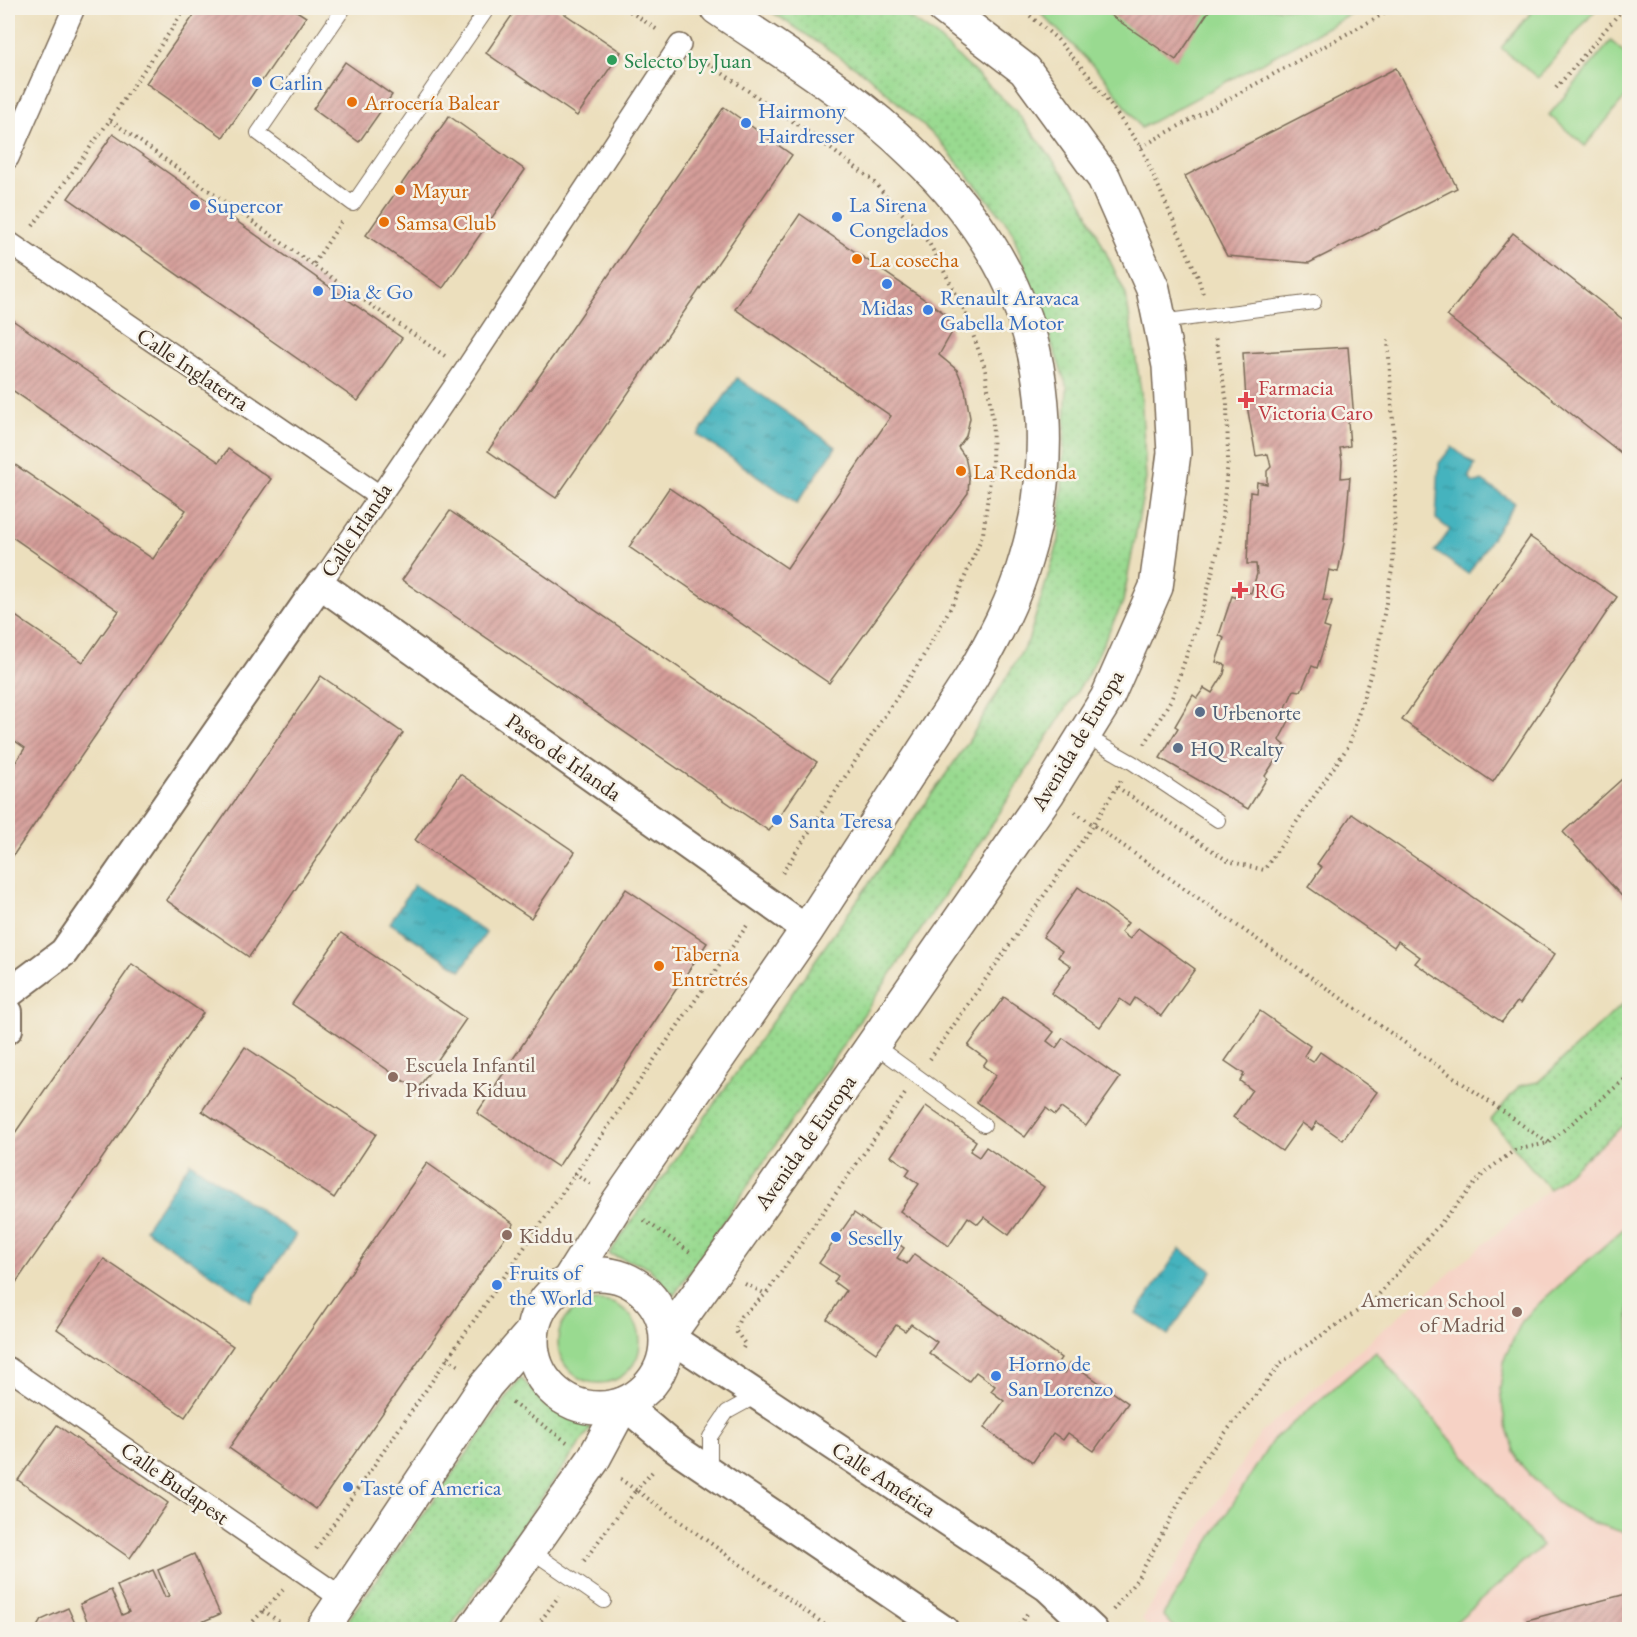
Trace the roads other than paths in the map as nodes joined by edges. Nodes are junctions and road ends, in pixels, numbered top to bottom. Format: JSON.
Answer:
{"nodes":[{"id":1,"x":74,"y":8,"type":"edge"},
{"id":2,"x":344,"y":8,"type":"edge"},
{"id":3,"x":488,"y":8,"type":"edge"},
{"id":4,"x":717,"y":8,"type":"edge"},
{"id":5,"x":944,"y":8,"type":"edge"},
{"id":6,"x":680,"y":45,"type":"road end"},
{"id":7,"x":8,"y":158,"type":"edge"},
{"id":8,"x":12,"y":245,"type":"edge"},
{"id":9,"x":1314,"y":302,"type":"dead end"},
{"id":10,"x":1160,"y":322,"type":"junction"},
{"id":11,"x":379,"y":495,"type":"junction"},
{"id":12,"x":320,"y":584,"type":"junction"},
{"id":13,"x":1084,"y":735,"type":"junction"},
{"id":14,"x":1218,"y":820,"type":"dead end"},
{"id":15,"x":807,"y":930,"type":"junction"},
{"id":16,"x":8,"y":994,"type":"edge"},
{"id":17,"x":8,"y":1012,"type":"edge"},
{"id":18,"x":8,"y":1029,"type":"edge"},
{"id":19,"x":873,"y":1044,"type":"junction"},
{"id":20,"x":984,"y":1125,"type":"dead end"},
{"id":21,"x":569,"y":1280,"type":"junction"},
{"id":22,"x":531,"y":1333,"type":"junction"},
{"id":23,"x":668,"y":1336,"type":"junction"},
{"id":24,"x":8,"y":1368,"type":"edge"},
{"id":25,"x":758,"y":1395,"type":"junction"},
{"id":26,"x":623,"y":1404,"type":"junction"},
{"id":27,"x":710,"y":1471,"type":"junction"},
{"id":28,"x":530,"y":1550,"type":"junction"},
{"id":29,"x":343,"y":1599,"type":"junction"},
{"id":30,"x":604,"y":1601,"type":"dead end"},
{"id":31,"x":1102,"y":1621,"type":"edge"},
{"id":32,"x":322,"y":1629,"type":"edge"},
{"id":33,"x":473,"y":1629,"type":"edge"},
{"id":34,"x":944,"y":1629,"type":"edge"}],
"edges":[{"from":1,"to":7,"type":"street"},
{"from":2,"to":3,"type":"lane"},
{"from":4,"to":15,"type":"street"},
{"from":5,"to":10,"type":"street","name":"Avenida de Europa"},
{"from":6,"to":11,"type":"street","name":"Calle Irlanda"},
{"from":8,"to":11,"type":"street","name":"Calle Inglaterra"},
{"from":9,"to":10,"type":"lane"},
{"from":10,"to":13,"type":"street","name":"Avenida de Europa"},
{"from":11,"to":12,"type":"street","name":"Calle Irlanda"},
{"from":12,"to":15,"type":"street","name":"Paseo de Irlanda"},
{"from":12,"to":16,"type":"street","name":"Calle Irlanda"},
{"from":13,"to":14,"type":"lane"},
{"from":13,"to":19,"type":"street","name":"Avenida de Europa"},
{"from":15,"to":21,"type":"street"},
{"from":17,"to":18,"type":"street"},
{"from":19,"to":20,"type":"lane"},
{"from":19,"to":23,"type":"street","name":"Avenida de Europa"},
{"from":21,"to":22,"type":"street"},
{"from":21,"to":23,"type":"street"},
{"from":22,"to":26,"type":"street"},
{"from":22,"to":29,"type":"street"},
{"from":23,"to":25,"type":"street","name":"Calle América"},
{"from":23,"to":26,"type":"street"},
{"from":24,"to":29,"type":"street","name":"Calle Budapest"},
{"from":25,"to":27,"type":"lane"},
{"from":25,"to":31,"type":"street","name":"Calle América"},
{"from":26,"to":27,"type":"street"},
{"from":26,"to":28,"type":"street"},
{"from":27,"to":34,"type":"street"},
{"from":28,"to":30,"type":"lane"},
{"from":28,"to":33,"type":"street"},
{"from":29,"to":32,"type":"street"}]}
